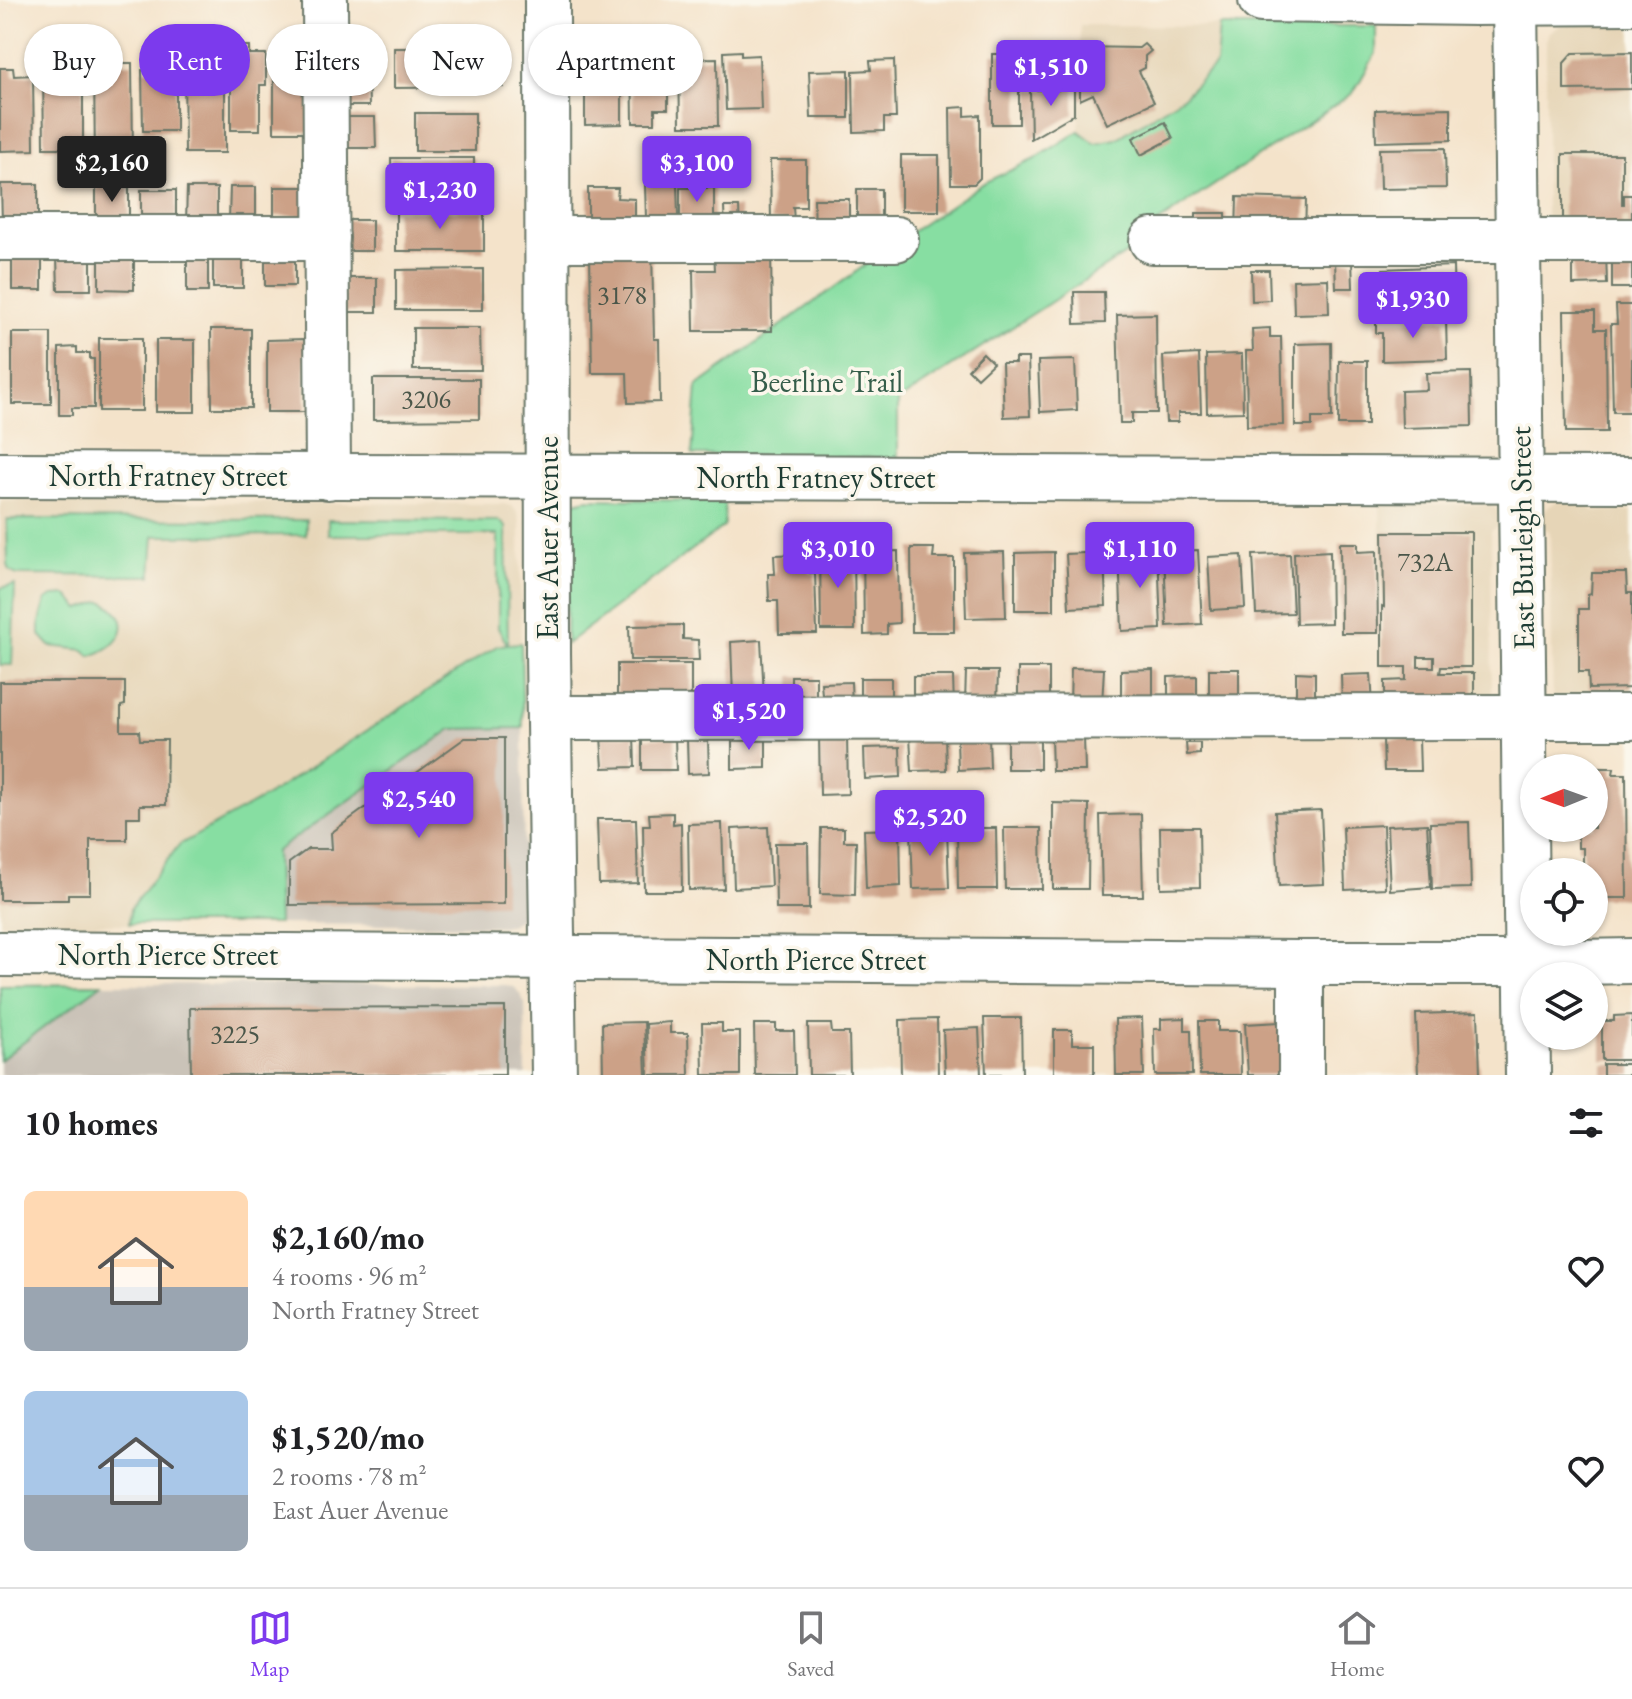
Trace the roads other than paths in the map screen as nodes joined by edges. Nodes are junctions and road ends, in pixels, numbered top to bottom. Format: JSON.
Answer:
{"nodes":[{"id":1,"x":325,"y":0,"type":"edge"},
{"id":2,"x":547,"y":0,"type":"edge"},
{"id":3,"x":1261,"y":0,"type":"edge"},
{"id":4,"x":1515,"y":2,"type":"edge"},
{"id":5,"x":1632,"y":2,"type":"edge"},
{"id":6,"x":0,"y":238,"type":"edge"},
{"id":7,"x":327,"y":238,"type":"junction"},
{"id":8,"x":548,"y":239,"type":"junction"},
{"id":9,"x":896,"y":239,"type":"dead end"},
{"id":10,"x":1152,"y":241,"type":"dead end"},
{"id":11,"x":1518,"y":241,"type":"junction"},
{"id":12,"x":1632,"y":241,"type":"edge"},
{"id":13,"x":0,"y":475,"type":"edge"},
{"id":14,"x":328,"y":477,"type":"junction"},
{"id":15,"x":547,"y":477,"type":"junction"},
{"id":16,"x":1521,"y":480,"type":"junction"},
{"id":17,"x":1632,"y":480,"type":"edge"},
{"id":18,"x":1524,"y":717,"type":"junction"},
{"id":19,"x":1632,"y":717,"type":"edge"},
{"id":20,"x":549,"y":718,"type":"junction"},
{"id":21,"x":0,"y":954,"type":"edge"},
{"id":22,"x":553,"y":959,"type":"junction"},
{"id":23,"x":1632,"y":961,"type":"edge"},
{"id":24,"x":1527,"y":962,"type":"edge"},
{"id":25,"x":1580,"y":962,"type":"edge"},
{"id":26,"x":1301,"y":963,"type":"junction"},
{"id":27,"x":1520,"y":963,"type":"edge"},
{"id":28,"x":1528,"y":1050,"type":"edge"},
{"id":29,"x":554,"y":1075,"type":"edge"},
{"id":30,"x":1301,"y":1075,"type":"edge"},
{"id":31,"x":1528,"y":1075,"type":"edge"}],
"edges":[{"from":1,"to":7,"type":"street"},
{"from":2,"to":8,"type":"street","name":"East Auer Avenue"},
{"from":3,"to":4,"type":"street"},
{"from":4,"to":5,"type":"street"},
{"from":4,"to":11,"type":"street","name":"East Burleigh Street"},
{"from":6,"to":7,"type":"street"},
{"from":7,"to":14,"type":"street"},
{"from":8,"to":9,"type":"street"},
{"from":8,"to":15,"type":"street","name":"East Auer Avenue"},
{"from":10,"to":11,"type":"street"},
{"from":11,"to":12,"type":"street"},
{"from":11,"to":16,"type":"street","name":"East Burleigh Street"},
{"from":13,"to":14,"type":"street","name":"North Fratney Street"},
{"from":14,"to":15,"type":"street","name":"North Fratney Street"},
{"from":15,"to":16,"type":"street","name":"North Fratney Street"},
{"from":15,"to":20,"type":"street","name":"East Auer Avenue"},
{"from":16,"to":17,"type":"street","name":"North Fratney Street"},
{"from":16,"to":18,"type":"street","name":"East Burleigh Street"},
{"from":18,"to":19,"type":"street"},
{"from":18,"to":20,"type":"street"},
{"from":18,"to":24,"type":"street","name":"East Burleigh Street"},
{"from":20,"to":22,"type":"street","name":"East Auer Avenue"},
{"from":21,"to":22,"type":"street","name":"North Pierce Street"},
{"from":22,"to":26,"type":"street","name":"North Pierce Street"},
{"from":22,"to":29,"type":"street","name":"East Auer Avenue"},
{"from":23,"to":25,"type":"street","name":"North Pierce Street"},
{"from":26,"to":27,"type":"street","name":"North Pierce Street"},
{"from":26,"to":30,"type":"street"},
{"from":28,"to":31,"type":"street","name":"East Burleigh Street"}]}
